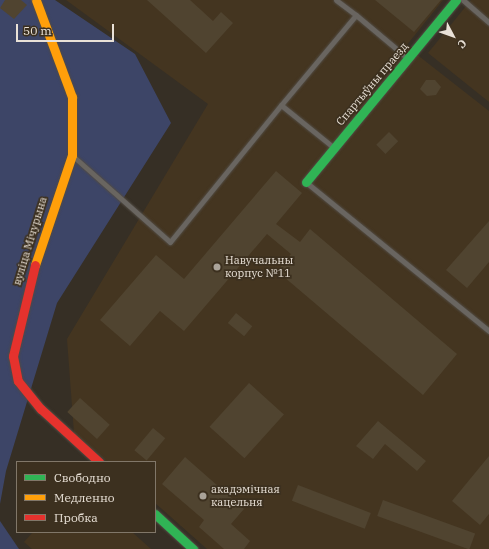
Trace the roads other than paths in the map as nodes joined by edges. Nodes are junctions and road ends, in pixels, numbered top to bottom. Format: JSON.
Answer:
{"nodes":[{"id":1,"x":36,"y":0,"type":"edge"},
{"id":2,"x":336,"y":0,"type":"edge"},
{"id":3,"x":456,"y":0,"type":"edge"},
{"id":4,"x":463,"y":0,"type":"edge"},
{"id":5,"x":356,"y":15,"type":"junction"},
{"id":6,"x":488,"y":20,"type":"edge"},
{"id":7,"x":408,"y":59,"type":"junction"},
{"id":8,"x":281,"y":105,"type":"junction"},
{"id":9,"x":334,"y":148,"type":"junction"},
{"id":10,"x":72,"y":155,"type":"junction"},
{"id":11,"x":306,"y":182,"type":"joint"},
{"id":12,"x":489,"y":331,"type":"edge"},
{"id":13,"x":98,"y":461,"type":"edge"},
{"id":14,"x":156,"y":515,"type":"edge"},
{"id":15,"x":193,"y":549,"type":"edge"}],
"edges":[{"from":1,"to":10,"type":"street","name":"вуліца Мічурына"},
{"from":2,"to":5,"type":"lane"},
{"from":3,"to":7,"type":"street","name":"Спартыўны праезд"},
{"from":4,"to":6,"type":"lane"},
{"from":5,"to":7,"type":"lane"},
{"from":5,"to":8,"type":"lane"},
{"from":7,"to":9,"type":"street","name":"Спартыўны праезд"},
{"from":8,"to":9,"type":"lane"},
{"from":8,"to":10,"type":"lane"},
{"from":9,"to":11,"type":"street","name":"Спартыўны праезд"},
{"from":10,"to":13,"type":"street","name":"вуліца Мічурына"},
{"from":11,"to":12,"type":"lane"},
{"from":14,"to":15,"type":"street"}]}
